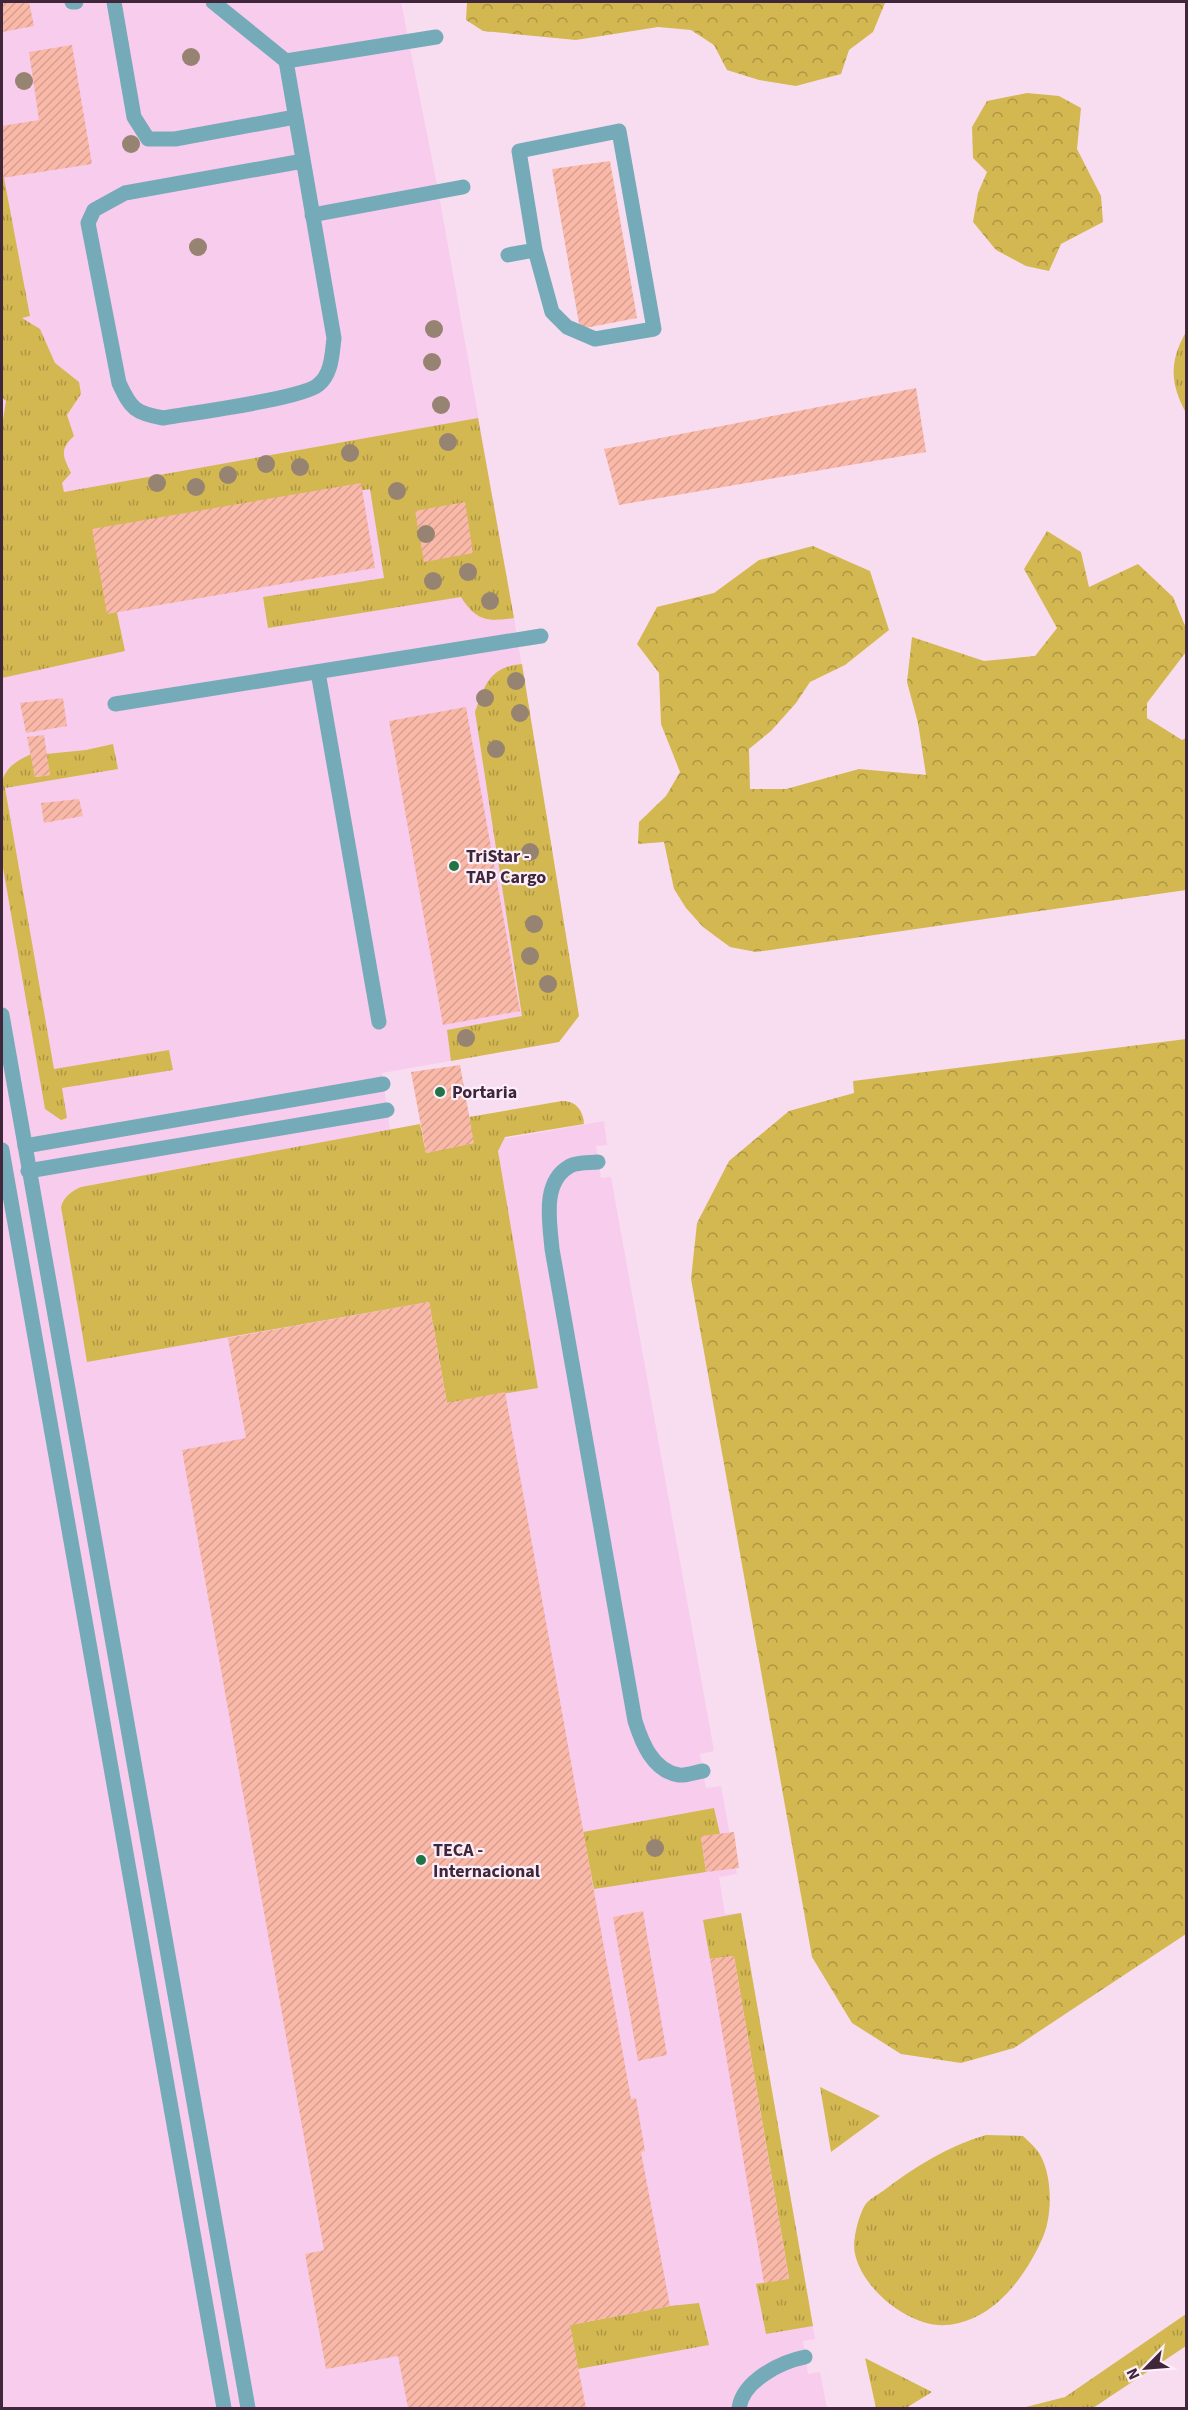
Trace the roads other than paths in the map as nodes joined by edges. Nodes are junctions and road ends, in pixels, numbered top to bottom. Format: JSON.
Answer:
{"nodes":[{"id":1,"x":114,"y":2,"type":"edge"},
{"id":2,"x":213,"y":2,"type":"edge"},
{"id":3,"x":436,"y":37,"type":"dead end"},
{"id":4,"x":286,"y":62,"type":"junction"},
{"id":5,"x":295,"y":117,"type":"junction"},
{"id":6,"x":303,"y":161,"type":"junction"},
{"id":7,"x":463,"y":187,"type":"dead end"},
{"id":8,"x":312,"y":215,"type":"junction"},
{"id":9,"x":535,"y":250,"type":"junction"},
{"id":10,"x":508,"y":255,"type":"dead end"},
{"id":11,"x":541,"y":636,"type":"dead end"},
{"id":12,"x":318,"y":672,"type":"junction"},
{"id":13,"x":115,"y":704,"type":"dead end"},
{"id":14,"x":2,"y":1016,"type":"edge"},
{"id":15,"x":379,"y":1022,"type":"dead end"},
{"id":16,"x":383,"y":1084,"type":"dead end"},
{"id":17,"x":387,"y":1110,"type":"dead end"},
{"id":18,"x":25,"y":1146,"type":"junction"},
{"id":19,"x":2,"y":1150,"type":"edge"},
{"id":20,"x":598,"y":1162,"type":"dead end"},
{"id":21,"x":28,"y":1171,"type":"junction"},
{"id":22,"x":703,"y":1771,"type":"dead end"},
{"id":23,"x":805,"y":2357,"type":"dead end"},
{"id":24,"x":224,"y":2409,"type":"edge"},
{"id":25,"x":248,"y":2409,"type":"edge"},
{"id":26,"x":739,"y":2409,"type":"edge"}],
"edges":[{"from":1,"to":5,"type":"lane"},
{"from":2,"to":4,"type":"lane"},
{"from":3,"to":4,"type":"lane"},
{"from":4,"to":5,"type":"lane"},
{"from":5,"to":6,"type":"lane"},
{"from":6,"to":8,"type":"lane"},
{"from":6,"to":8,"type":"lane"},
{"from":7,"to":8,"type":"lane"},
{"from":9,"to":9,"type":"lane"},
{"from":9,"to":10,"type":"lane"},
{"from":11,"to":12,"type":"lane"},
{"from":12,"to":13,"type":"lane"},
{"from":12,"to":15,"type":"lane"},
{"from":14,"to":18,"type":"lane"},
{"from":16,"to":18,"type":"lane"},
{"from":17,"to":21,"type":"lane"},
{"from":18,"to":21,"type":"lane"},
{"from":19,"to":24,"type":"lane"},
{"from":20,"to":22,"type":"lane"},
{"from":21,"to":25,"type":"lane"},
{"from":23,"to":26,"type":"lane"}]}
